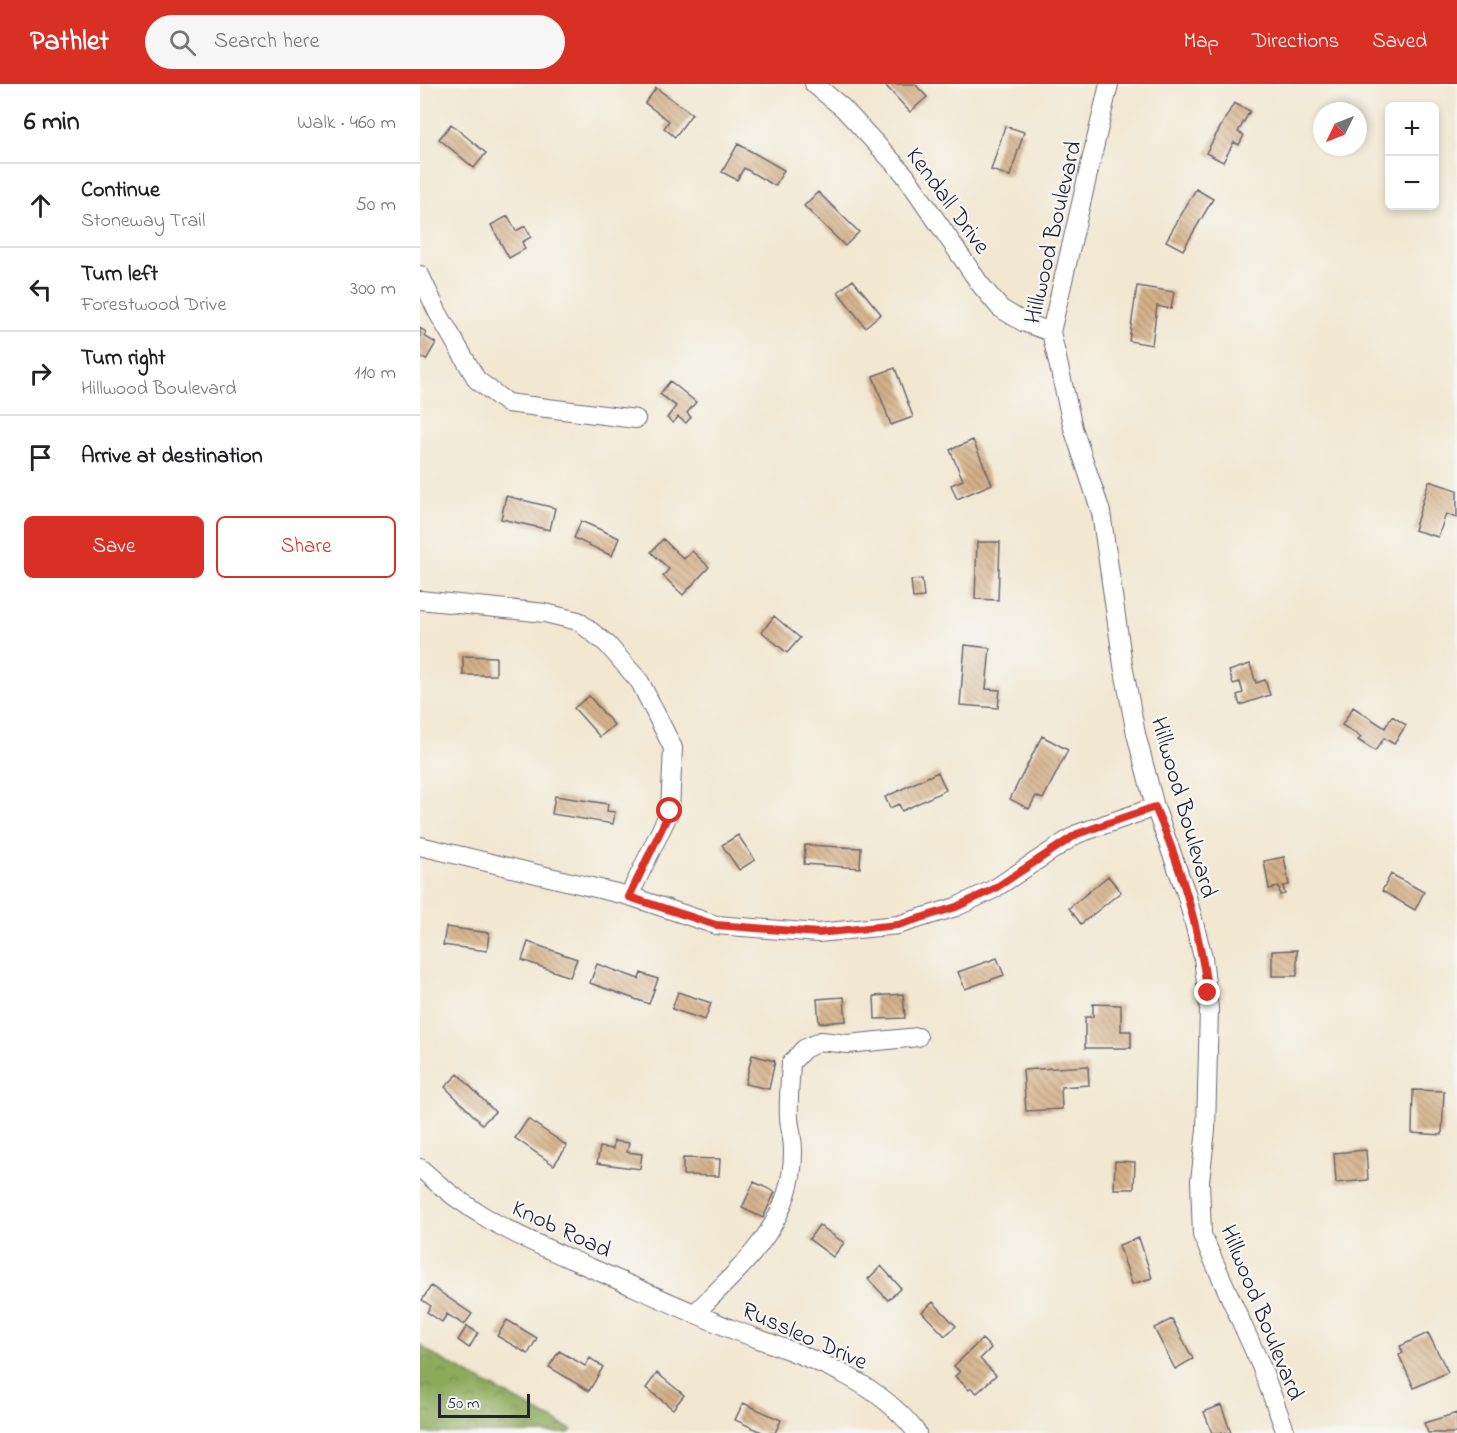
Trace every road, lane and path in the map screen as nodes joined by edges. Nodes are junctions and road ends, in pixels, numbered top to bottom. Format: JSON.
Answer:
{"nodes":[{"id":1,"x":814,"y":84,"type":"edge"},
{"id":2,"x":1109,"y":84,"type":"edge"},
{"id":3,"x":420,"y":275,"type":"edge"},
{"id":4,"x":1051,"y":332,"type":"junction"},
{"id":5,"x":636,"y":419,"type":"dead end"},
{"id":6,"x":420,"y":600,"type":"edge"},
{"id":7,"x":1155,"y":807,"type":"junction"},
{"id":8,"x":420,"y":846,"type":"edge"},
{"id":9,"x":629,"y":897,"type":"junction"},
{"id":10,"x":918,"y":1037,"type":"dead end"},
{"id":11,"x":420,"y":1168,"type":"edge"},
{"id":12,"x":694,"y":1314,"type":"junction"},
{"id":13,"x":917,"y":1433,"type":"edge"},
{"id":14,"x":1286,"y":1433,"type":"edge"}],
"edges":[{"from":1,"to":4,"type":"street","name":"Kendall Drive"},
{"from":2,"to":4,"type":"street","name":"Hillwood Boulevard"},
{"from":3,"to":5,"type":"street"},
{"from":4,"to":7,"type":"street","name":"Hillwood Boulevard"},
{"from":6,"to":9,"type":"street"},
{"from":7,"to":9,"type":"street"},
{"from":7,"to":14,"type":"street","name":"Hillwood Boulevard"},
{"from":8,"to":9,"type":"street"},
{"from":10,"to":12,"type":"street"},
{"from":11,"to":12,"type":"street","name":"Knob Road"},
{"from":12,"to":13,"type":"street","name":"Russleo Drive"}]}
